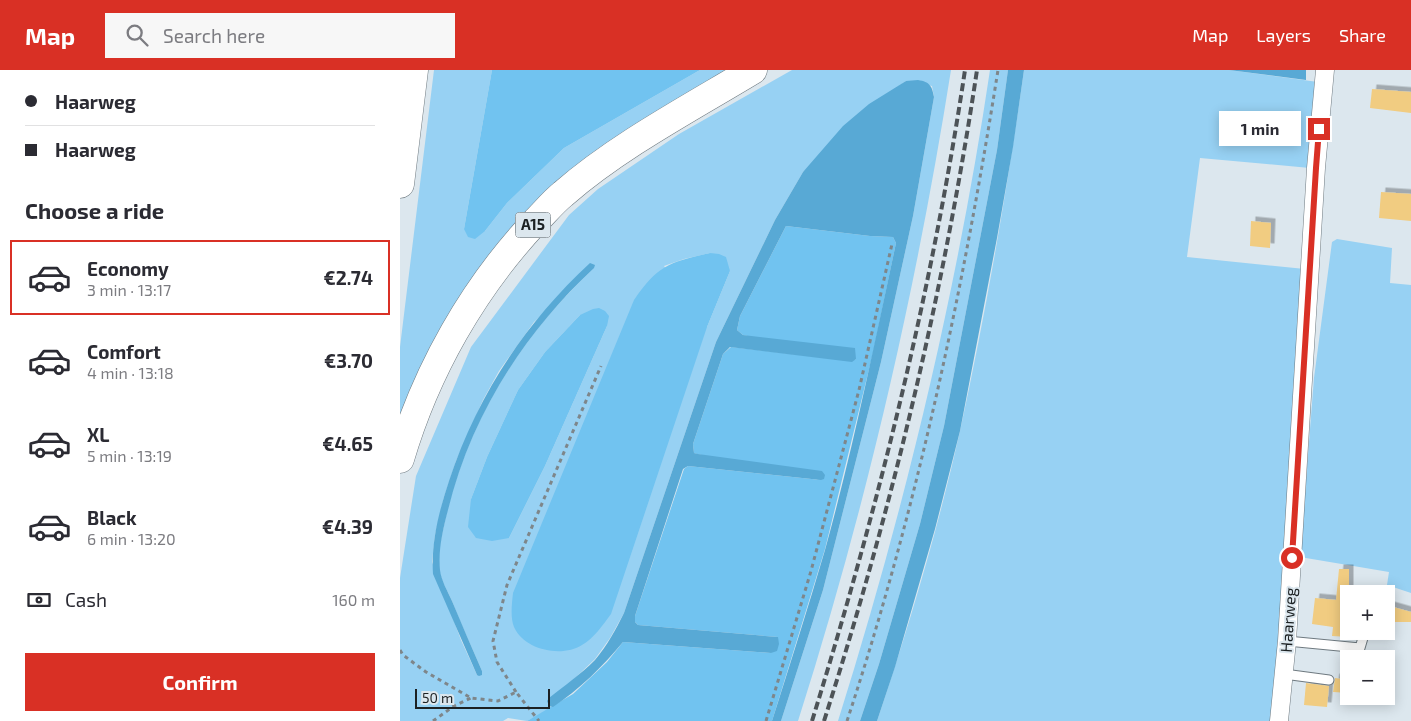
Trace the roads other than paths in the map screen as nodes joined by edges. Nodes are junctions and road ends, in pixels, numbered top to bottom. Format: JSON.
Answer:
{"nodes":[{"id":1,"x":414,"y":70,"type":"edge"},
{"id":2,"x":753,"y":70,"type":"edge"},
{"id":3,"x":1325,"y":70,"type":"edge"},
{"id":4,"x":400,"y":184,"type":"edge"},
{"id":5,"x":400,"y":459,"type":"edge"},
{"id":6,"x":1362,"y":640,"type":"edge"},
{"id":7,"x":1287,"y":641,"type":"junction"},
{"id":8,"x":1284,"y":674,"type":"junction"},
{"id":9,"x":1329,"y":680,"type":"dead end"},
{"id":10,"x":1279,"y":721,"type":"edge"}],
"edges":[{"from":1,"to":4,"type":"highway"},
{"from":2,"to":5,"type":"highway","number":"A15"},
{"from":3,"to":7,"type":"street","name":"Haarweg"},
{"from":6,"to":7,"type":"lane"},
{"from":7,"to":8,"type":"street","name":"Haarweg"},
{"from":8,"to":9,"type":"lane"},
{"from":8,"to":10,"type":"street","name":"Haarweg"}]}
